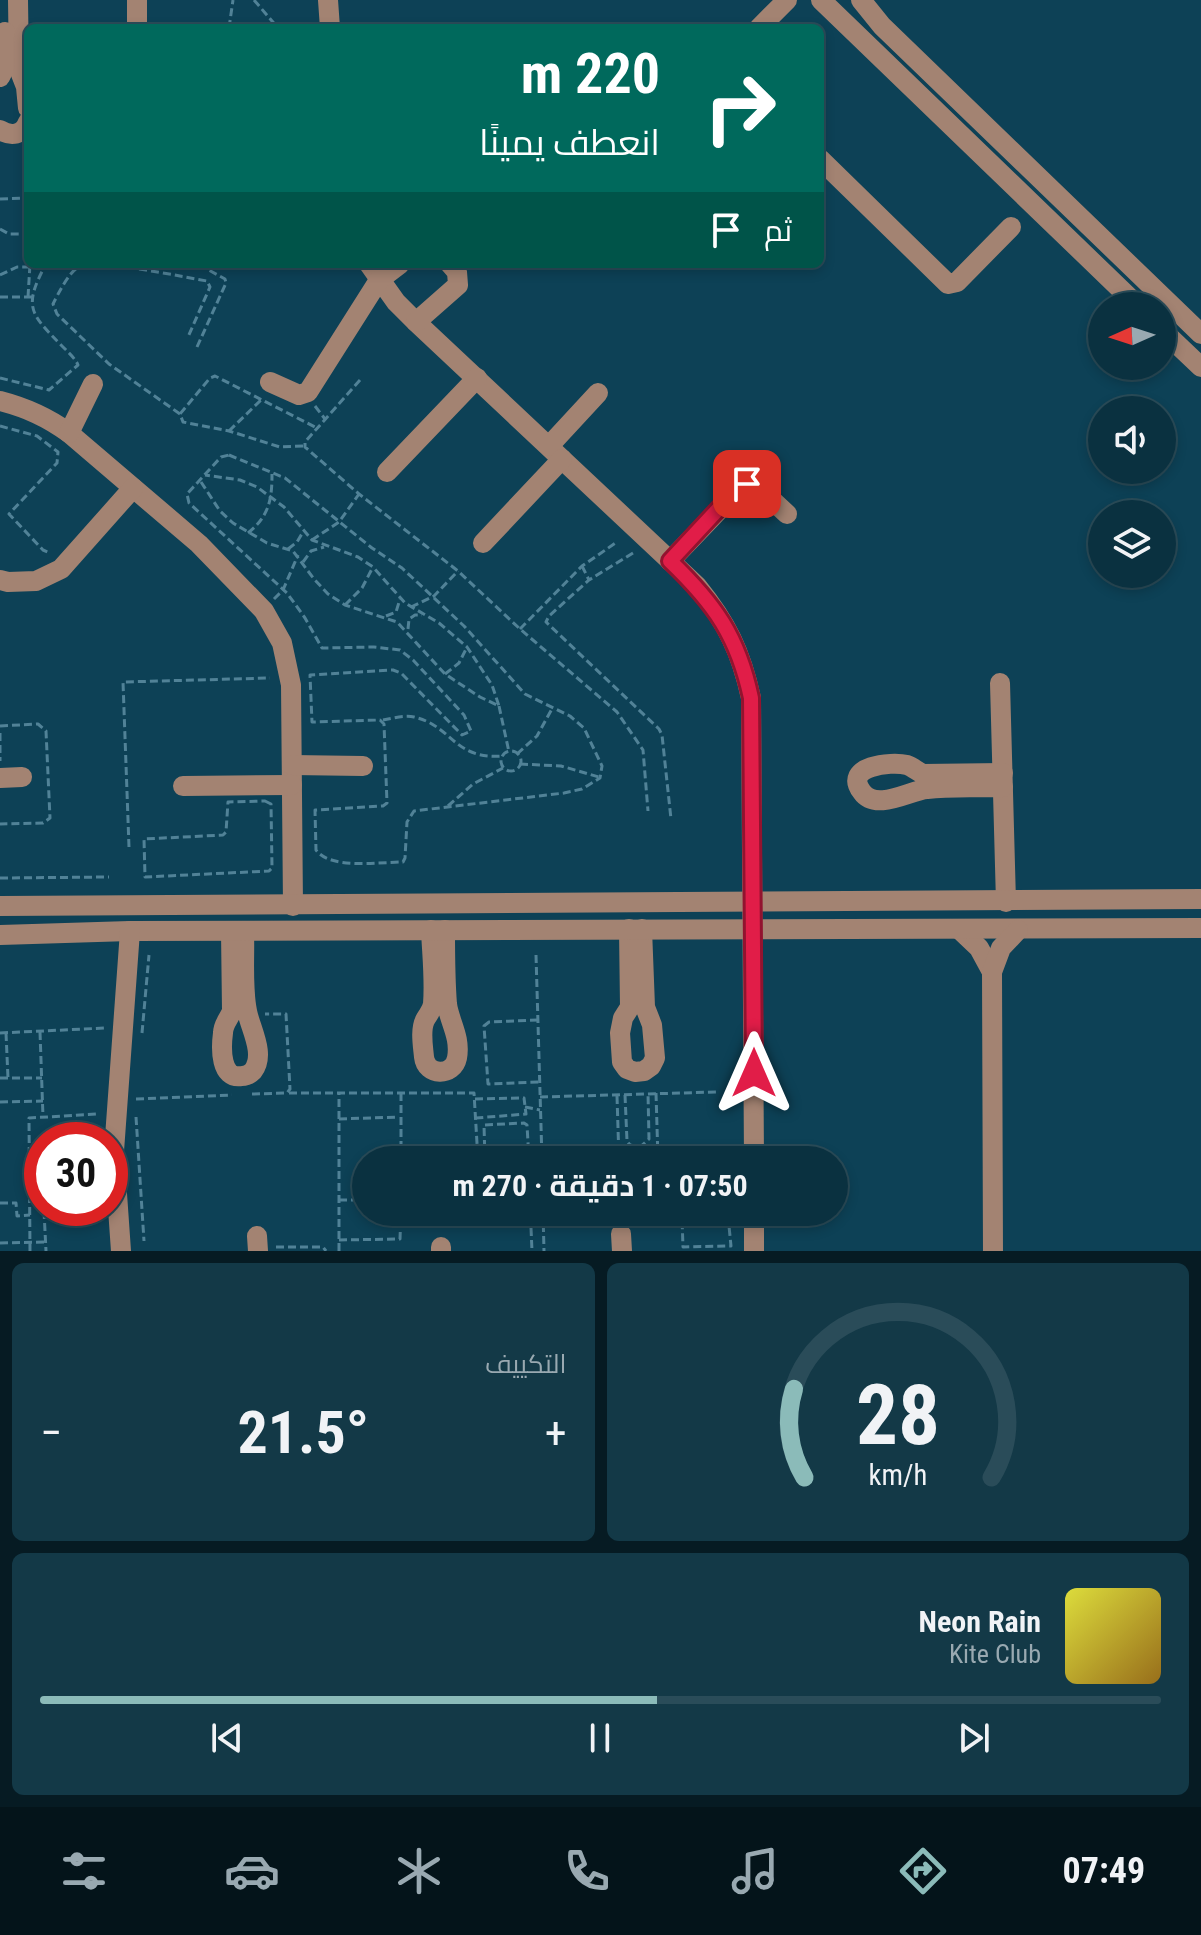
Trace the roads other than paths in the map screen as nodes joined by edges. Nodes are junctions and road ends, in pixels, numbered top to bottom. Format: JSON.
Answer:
{"nodes":[{"id":1,"x":5,"y":0,"type":"edge"},
{"id":2,"x":18,"y":0,"type":"edge"},
{"id":3,"x":137,"y":0,"type":"edge"},
{"id":4,"x":328,"y":0,"type":"edge"},
{"id":5,"x":787,"y":0,"type":"edge"},
{"id":6,"x":821,"y":0,"type":"edge"},
{"id":7,"x":861,"y":0,"type":"edge"},
{"id":8,"x":137,"y":24,"type":"edge"},
{"id":9,"x":330,"y":24,"type":"edge"},
{"id":10,"x":763,"y":24,"type":"edge"},
{"id":11,"x":0,"y":77,"type":"edge"},
{"id":12,"x":24,"y":82,"type":"edge"},
{"id":13,"x":24,"y":129,"type":"edge"},
{"id":14,"x":0,"y":130,"type":"edge"},
{"id":15,"x":824,"y":163,"type":"edge"},
{"id":16,"x":1011,"y":227,"type":"dead end"},
{"id":17,"x":454,"y":268,"type":"edge"},
{"id":18,"x":374,"y":272,"type":"edge"},
{"id":19,"x":1123,"y":292,"type":"edge"},
{"id":20,"x":416,"y":322,"type":"junction"},
{"id":21,"x":1201,"y":334,"type":"edge"},
{"id":22,"x":1176,"y":343,"type":"edge"},
{"id":23,"x":1201,"y":367,"type":"edge"},
{"id":24,"x":477,"y":378,"type":"junction"},
{"id":25,"x":93,"y":384,"type":"dead end"},
{"id":26,"x":265,"y":391,"type":"road end"},
{"id":27,"x":598,"y":393,"type":"dead end"},
{"id":28,"x":0,"y":401,"type":"edge"},
{"id":29,"x":69,"y":433,"type":"junction"},
{"id":30,"x":556,"y":453,"type":"junction"},
{"id":31,"x":387,"y":472,"type":"dead end"},
{"id":32,"x":133,"y":488,"type":"junction"},
{"id":33,"x":787,"y":514,"type":"dead end"},
{"id":34,"x":483,"y":543,"type":"dead end"},
{"id":35,"x":670,"y":561,"type":"junction"},
{"id":36,"x":0,"y":580,"type":"edge"},
{"id":37,"x":1000,"y":683,"type":"dead end"},
{"id":38,"x":363,"y":766,"type":"dead end"},
{"id":39,"x":292,"y":775,"type":"junction"},
{"id":40,"x":22,"y":777,"type":"dead end"},
{"id":41,"x":0,"y":778,"type":"edge"},
{"id":42,"x":1003,"y":780,"type":"junction"},
{"id":43,"x":183,"y":786,"type":"dead end"},
{"id":44,"x":1201,"y":899,"type":"edge"},
{"id":45,"x":753,"y":902,"type":"junction"},
{"id":46,"x":1006,"y":902,"type":"junction"},
{"id":47,"x":0,"y":906,"type":"edge"},
{"id":48,"x":293,"y":906,"type":"junction"},
{"id":49,"x":1201,"y":928,"type":"edge"},
{"id":50,"x":636,"y":929,"type":"junction"},
{"id":51,"x":753,"y":929,"type":"junction"},
{"id":52,"x":959,"y":929,"type":"junction"},
{"id":53,"x":438,"y":930,"type":"junction"},
{"id":54,"x":1018,"y":930,"type":"junction"},
{"id":55,"x":130,"y":931,"type":"junction"},
{"id":56,"x":238,"y":931,"type":"junction"},
{"id":57,"x":0,"y":935,"type":"edge"},
{"id":58,"x":992,"y":972,"type":"junction"},
{"id":59,"x":114,"y":1122,"type":"edge"},
{"id":60,"x":754,"y":1146,"type":"edge"},
{"id":61,"x":118,"y":1226,"type":"edge"},
{"id":62,"x":754,"y":1226,"type":"edge"},
{"id":63,"x":121,"y":1251,"type":"edge"},
{"id":64,"x":754,"y":1251,"type":"edge"},
{"id":65,"x":993,"y":1251,"type":"edge"}],
"edges":[{"from":1,"to":11,"type":"street"},
{"from":2,"to":12,"type":"street"},
{"from":3,"to":8,"type":"street"},
{"from":4,"to":9,"type":"street"},
{"from":5,"to":10,"type":"street"},
{"from":6,"to":19,"type":"street"},
{"from":7,"to":21,"type":"street"},
{"from":13,"to":14,"type":"street"},
{"from":15,"to":16,"type":"street"},
{"from":17,"to":20,"type":"street"},
{"from":18,"to":20,"type":"street"},
{"from":18,"to":26,"type":"street"},
{"from":20,"to":24,"type":"street"},
{"from":22,"to":23,"type":"street"},
{"from":24,"to":30,"type":"street"},
{"from":24,"to":31,"type":"street"},
{"from":25,"to":29,"type":"street"},
{"from":27,"to":30,"type":"street"},
{"from":28,"to":29,"type":"street"},
{"from":29,"to":32,"type":"street"},
{"from":30,"to":34,"type":"street"},
{"from":30,"to":35,"type":"street"},
{"from":32,"to":36,"type":"street"},
{"from":32,"to":39,"type":"street"},
{"from":33,"to":35,"type":"street"},
{"from":35,"to":45,"type":"street"},
{"from":37,"to":42,"type":"street"},
{"from":38,"to":39,"type":"street"},
{"from":39,"to":43,"type":"street"},
{"from":39,"to":48,"type":"street"},
{"from":40,"to":41,"type":"street"},
{"from":42,"to":42,"type":"street"},
{"from":42,"to":46,"type":"street"},
{"from":44,"to":46,"type":"street"},
{"from":45,"to":46,"type":"street"},
{"from":45,"to":48,"type":"street"},
{"from":45,"to":51,"type":"street"},
{"from":47,"to":48,"type":"street"},
{"from":49,"to":54,"type":"street"},
{"from":50,"to":50,"type":"street"},
{"from":50,"to":51,"type":"street"},
{"from":50,"to":53,"type":"street"},
{"from":51,"to":52,"type":"street"},
{"from":51,"to":60,"type":"street"},
{"from":52,"to":54,"type":"street"},
{"from":52,"to":58,"type":"street"},
{"from":53,"to":53,"type":"street"},
{"from":53,"to":56,"type":"street"},
{"from":54,"to":58,"type":"street"},
{"from":55,"to":56,"type":"street"},
{"from":55,"to":57,"type":"street"},
{"from":55,"to":59,"type":"street"},
{"from":56,"to":56,"type":"street"},
{"from":58,"to":65,"type":"street"},
{"from":61,"to":63,"type":"street"},
{"from":62,"to":64,"type":"street"}]}
